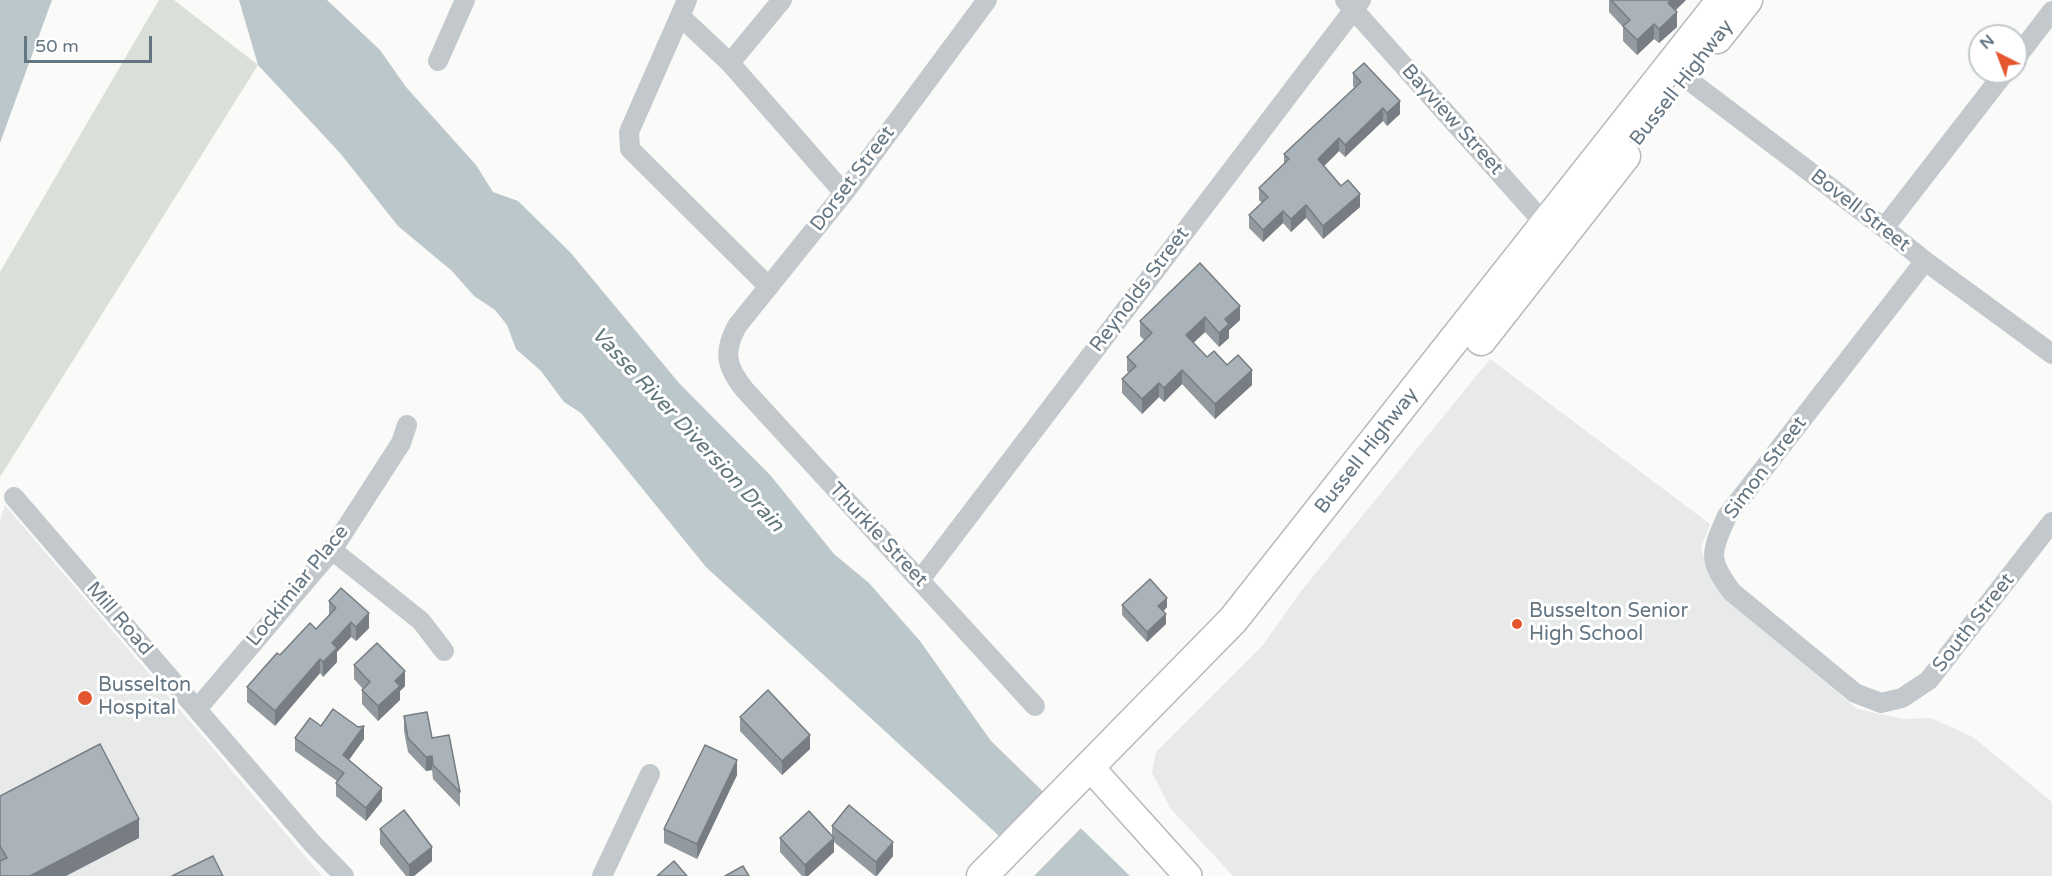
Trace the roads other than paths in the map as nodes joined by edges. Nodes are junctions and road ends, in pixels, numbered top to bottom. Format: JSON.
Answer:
{"nodes":[{"id":1,"x":465,"y":0,"type":"edge"},
{"id":2,"x":782,"y":0,"type":"edge"},
{"id":3,"x":987,"y":0,"type":"edge"},
{"id":4,"x":1722,"y":0,"type":"edge"},
{"id":5,"x":1747,"y":0,"type":"edge"},
{"id":6,"x":1353,"y":3,"type":"edge"},
{"id":7,"x":683,"y":8,"type":"edge"},
{"id":8,"x":2052,"y":11,"type":"edge"},
{"id":9,"x":2028,"y":42,"type":"edge"},
{"id":10,"x":438,"y":61,"type":"dead end"},
{"id":11,"x":730,"y":63,"type":"junction"},
{"id":12,"x":1678,"y":73,"type":"junction"},
{"id":13,"x":1996,"y":84,"type":"edge"},
{"id":14,"x":844,"y":193,"type":"junction"},
{"id":15,"x":1884,"y":228,"type":"junction"},
{"id":16,"x":1552,"y":233,"type":"junction"},
{"id":17,"x":1925,"y":261,"type":"junction"},
{"id":18,"x":769,"y":287,"type":"junction"},
{"id":19,"x":2052,"y":354,"type":"edge"},
{"id":20,"x":727,"y":360,"type":"joint"},
{"id":21,"x":407,"y":425,"type":"dead end"},
{"id":22,"x":14,"y":496,"type":"dead end"},
{"id":23,"x":2052,"y":522,"type":"edge"},
{"id":24,"x":332,"y":550,"type":"junction"},
{"id":25,"x":920,"y":580,"type":"junction"},
{"id":26,"x":444,"y":651,"type":"dead end"},
{"id":27,"x":1881,"y":703,"type":"joint"},
{"id":28,"x":1035,"y":706,"type":"dead end"},
{"id":29,"x":197,"y":709,"type":"junction"},
{"id":30,"x":650,"y":774,"type":"dead end"},
{"id":31,"x":1096,"y":774,"type":"junction"},
{"id":32,"x":996,"y":872,"type":"edge"},
{"id":33,"x":344,"y":876,"type":"edge"},
{"id":34,"x":602,"y":876,"type":"edge"},
{"id":35,"x":1188,"y":876,"type":"edge"}],
"edges":[{"from":1,"to":10,"type":"street"},
{"from":2,"to":11,"type":"street"},
{"from":3,"to":14,"type":"street","name":"Dorset Street"},
{"from":4,"to":12,"type":"main road","name":"Bussell Highway"},
{"from":5,"to":12,"type":"main road","name":"Bussell Highway"},
{"from":6,"to":16,"type":"street","name":"Bayview Street"},
{"from":6,"to":25,"type":"street","name":"Reynolds Street"},
{"from":7,"to":11,"type":"street"},
{"from":7,"to":18,"type":"street"},
{"from":8,"to":9,"type":"street"},
{"from":11,"to":14,"type":"street"},
{"from":12,"to":15,"type":"street","name":"Bovell Street"},
{"from":12,"to":16,"type":"main road","name":"Bussell Highway"},
{"from":13,"to":15,"type":"street"},
{"from":14,"to":18,"type":"street","name":"Dorset Street"},
{"from":15,"to":17,"type":"street","name":"Bovell Street"},
{"from":16,"to":31,"type":"main road","name":"Bussell Highway"},
{"from":17,"to":19,"type":"street","name":"Bovell Street"},
{"from":17,"to":27,"type":"street","name":"Simon Street"},
{"from":18,"to":20,"type":"street","name":"Dorset Street"},
{"from":20,"to":25,"type":"street","name":"Thurkle Street"},
{"from":21,"to":24,"type":"street","name":"Lockimiar Place"},
{"from":22,"to":29,"type":"street","name":"Mill Road"},
{"from":23,"to":27,"type":"street","name":"South Street"},
{"from":24,"to":26,"type":"street"},
{"from":24,"to":29,"type":"street","name":"Lockimiar Place"},
{"from":25,"to":28,"type":"street","name":"Thurkle Street"},
{"from":29,"to":33,"type":"street","name":"Mill Road"},
{"from":30,"to":34,"type":"street"},
{"from":31,"to":32,"type":"main road","name":"Bussell Highway"},
{"from":31,"to":35,"type":"street"}]}
